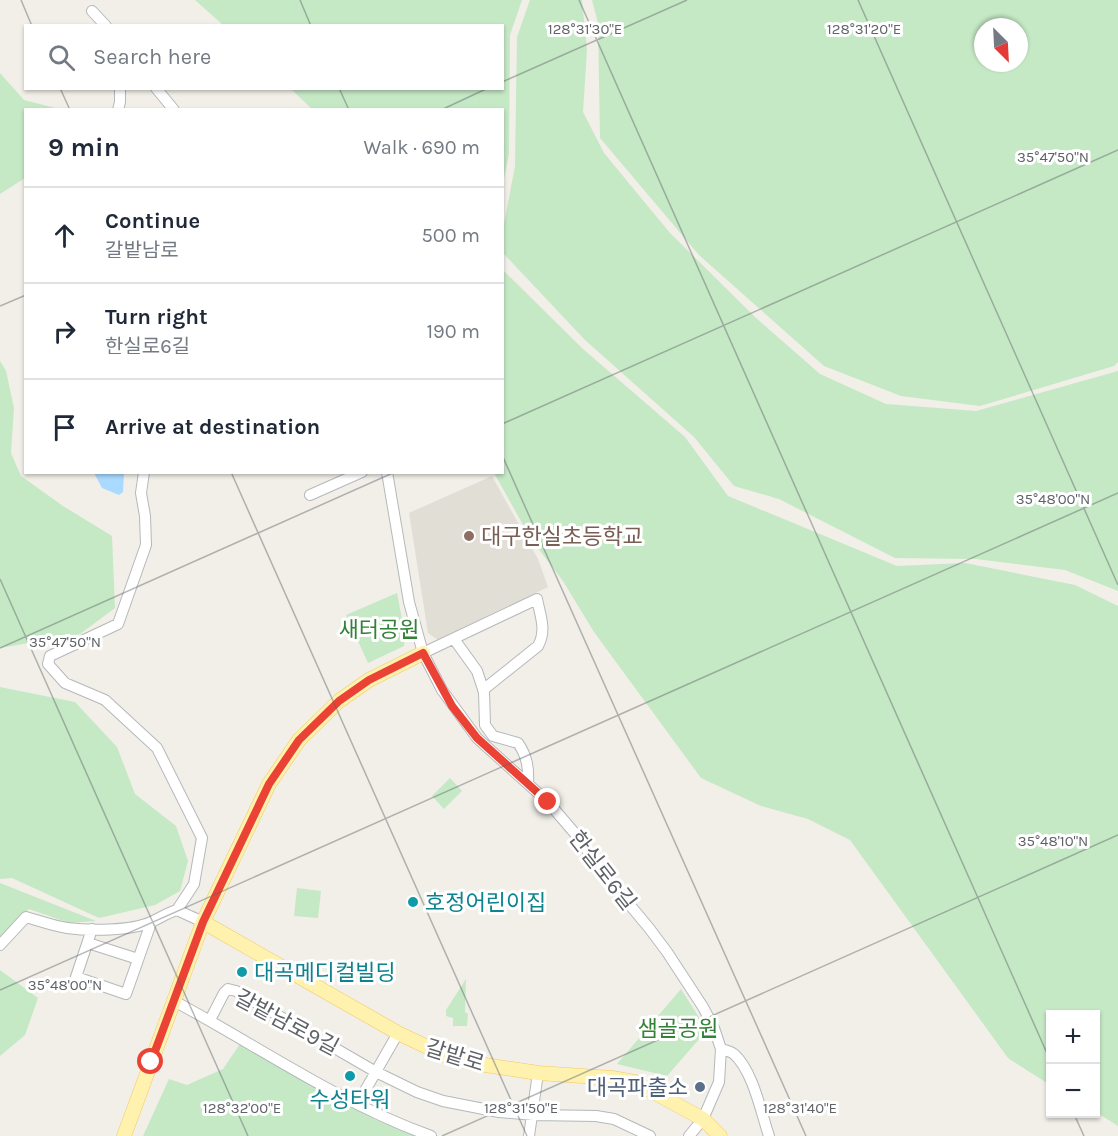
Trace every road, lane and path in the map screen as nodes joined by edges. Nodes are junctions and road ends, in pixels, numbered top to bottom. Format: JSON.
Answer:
{"nodes":[{"id":1,"x":92,"y":11,"type":"dead end"},
{"id":2,"x":104,"y":24,"type":"edge"},
{"id":3,"x":120,"y":90,"type":"edge"},
{"id":4,"x":158,"y":90,"type":"edge"},
{"id":5,"x":118,"y":108,"type":"edge"},
{"id":6,"x":172,"y":108,"type":"edge"},
{"id":7,"x":144,"y":474,"type":"edge"},
{"id":8,"x":357,"y":474,"type":"edge"},
{"id":9,"x":387,"y":474,"type":"edge"},
{"id":10,"x":310,"y":495,"type":"dead end"},
{"id":11,"x":454,"y":639,"type":"junction"},
{"id":12,"x":423,"y":653,"type":"junction"},
{"id":13,"x":483,"y":690,"type":"junction"},
{"id":14,"x":492,"y":734,"type":"junction"},
{"id":15,"x":485,"y":745,"type":"junction"},
{"id":16,"x":528,"y":784,"type":"junction"},
{"id":17,"x":177,"y":910,"type":"junction"},
{"id":18,"x":203,"y":922,"type":"junction"},
{"id":19,"x":151,"y":923,"type":"junction"},
{"id":20,"x":92,"y":929,"type":"junction"},
{"id":21,"x":88,"y":943,"type":"junction"},
{"id":22,"x":0,"y":945,"type":"edge"},
{"id":23,"x":138,"y":959,"type":"junction"},
{"id":24,"x":174,"y":1001,"type":"junction"},
{"id":25,"x":210,"y":1020,"type":"junction"},
{"id":26,"x":398,"y":1034,"type":"junction"},
{"id":27,"x":721,"y":1049,"type":"junction"},
{"id":28,"x":376,"y":1072,"type":"junction"},
{"id":29,"x":538,"y":1073,"type":"junction"},
{"id":30,"x":358,"y":1103,"type":"junction"},
{"id":31,"x":534,"y":1115,"type":"junction"},
{"id":32,"x":703,"y":1119,"type":"junction"},
{"id":33,"x":124,"y":1136,"type":"edge"},
{"id":34,"x":430,"y":1136,"type":"edge"},
{"id":35,"x":529,"y":1136,"type":"edge"},
{"id":36,"x":650,"y":1136,"type":"edge"},
{"id":37,"x":689,"y":1136,"type":"edge"},
{"id":38,"x":720,"y":1136,"type":"edge"},
{"id":39,"x":769,"y":1136,"type":"edge"}],
"edges":[{"from":1,"to":2,"type":"street"},
{"from":3,"to":5,"type":"street"},
{"from":4,"to":6,"type":"street"},
{"from":7,"to":17,"type":"street"},
{"from":8,"to":10,"type":"street"},
{"from":9,"to":12,"type":"street","name":"한실로6길"},
{"from":11,"to":12,"type":"street"},
{"from":11,"to":13,"type":"street"},
{"from":11,"to":13,"type":"street"},
{"from":12,"to":15,"type":"street","name":"한실로6길"},
{"from":12,"to":18,"type":"main road"},
{"from":13,"to":14,"type":"street"},
{"from":14,"to":15,"type":"street"},
{"from":14,"to":16,"type":"street"},
{"from":15,"to":16,"type":"street","name":"한실로6길"},
{"from":16,"to":27,"type":"street","name":"한실로6길"},
{"from":17,"to":18,"type":"street"},
{"from":17,"to":19,"type":"street"},
{"from":18,"to":24,"type":"main road"},
{"from":18,"to":26,"type":"main road","name":"갈밭로"},
{"from":19,"to":20,"type":"street"},
{"from":19,"to":23,"type":"street"},
{"from":20,"to":21,"type":"street"},
{"from":20,"to":22,"type":"street"},
{"from":21,"to":23,"type":"street"},
{"from":21,"to":23,"type":"street"},
{"from":24,"to":25,"type":"street","name":"갈밭남로9길"},
{"from":24,"to":33,"type":"main road"},
{"from":25,"to":28,"type":"street","name":"갈밭남로9길"},
{"from":25,"to":30,"type":"street","name":"갈밭남로9길"},
{"from":26,"to":28,"type":"street"},
{"from":26,"to":29,"type":"main road","name":"갈밭로"},
{"from":27,"to":32,"type":"street","name":"한실로6길"},
{"from":27,"to":39,"type":"street"},
{"from":28,"to":30,"type":"street"},
{"from":28,"to":31,"type":"street"},
{"from":29,"to":31,"type":"street"},
{"from":29,"to":32,"type":"main road","name":"갈밭로"},
{"from":30,"to":34,"type":"street","name":"갈밭남로9길"},
{"from":31,"to":35,"type":"street"},
{"from":31,"to":36,"type":"street"},
{"from":32,"to":37,"type":"street","name":"한실로6길"},
{"from":32,"to":38,"type":"main road","name":"갈밭로"}]}
